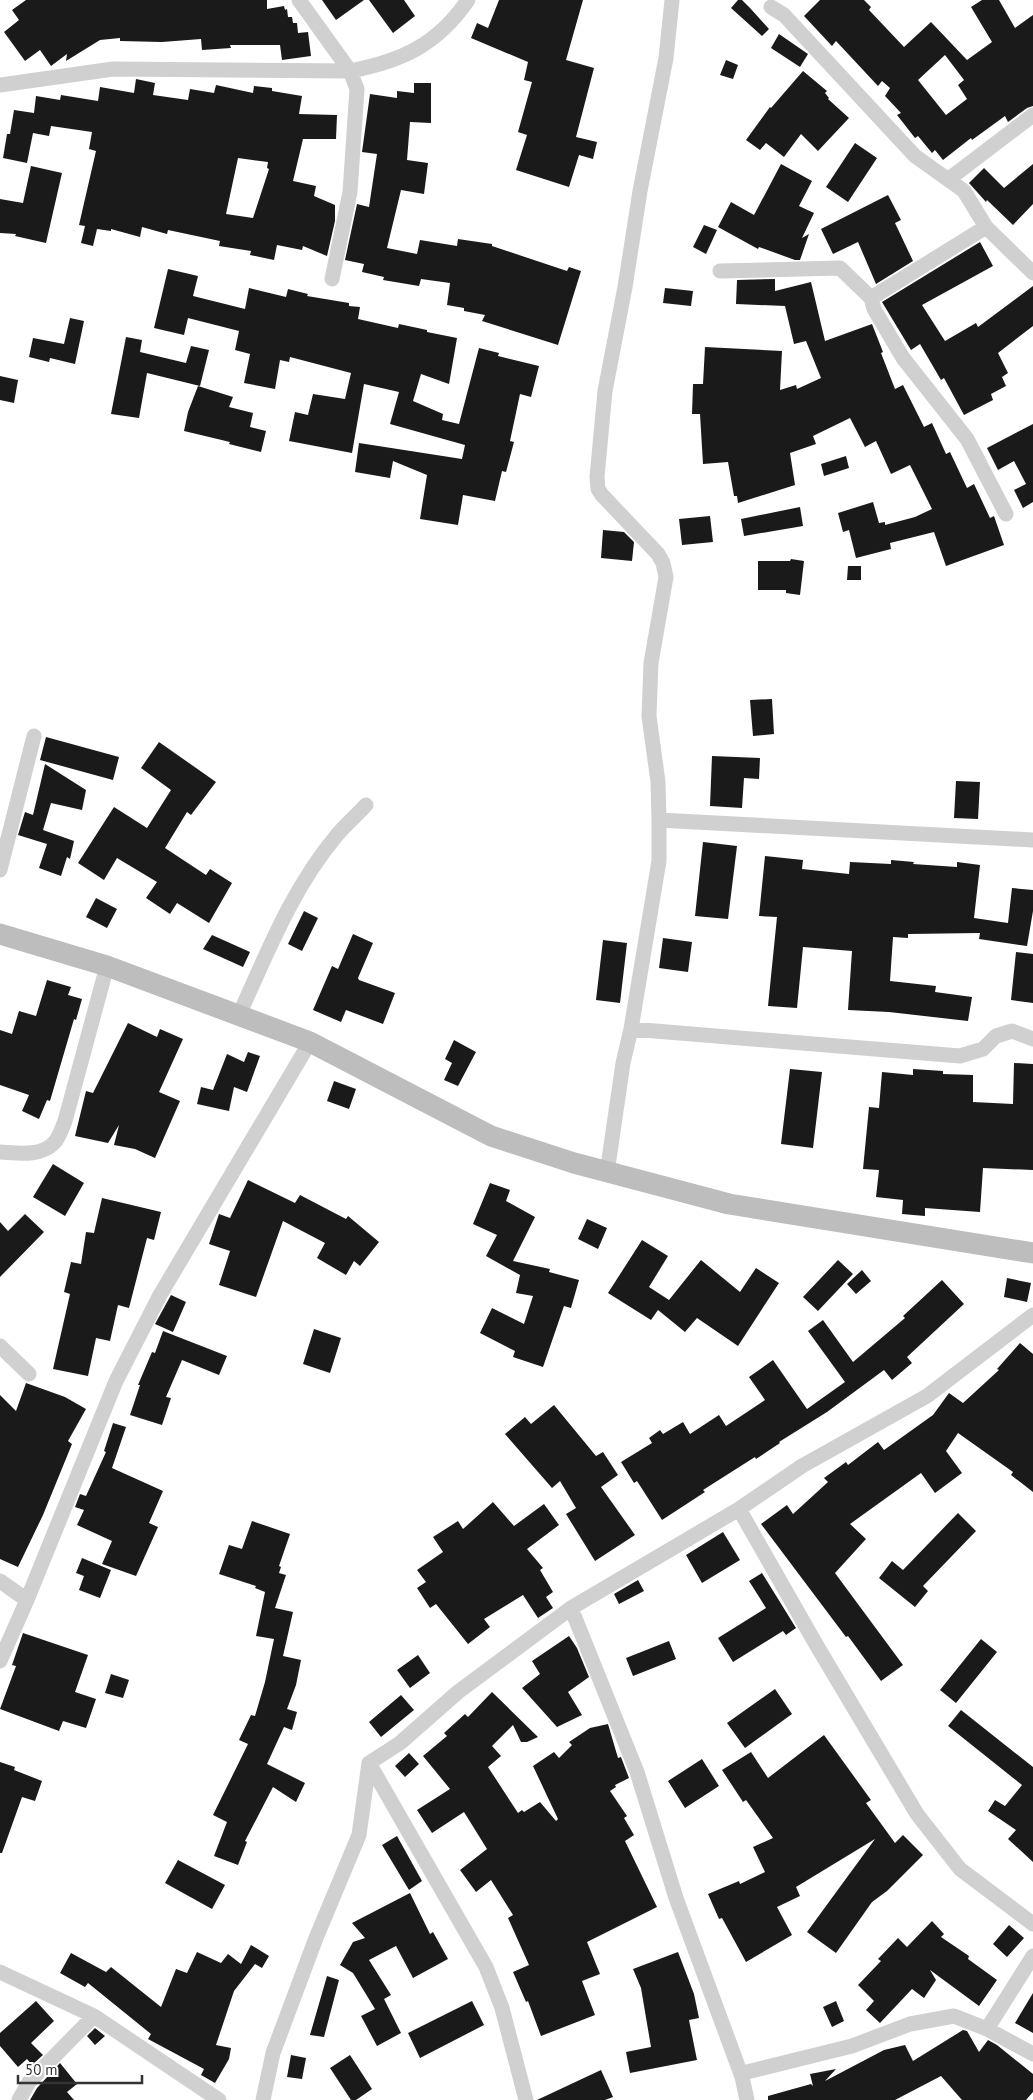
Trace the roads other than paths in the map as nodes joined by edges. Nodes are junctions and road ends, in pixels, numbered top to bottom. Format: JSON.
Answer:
{"nodes":[{"id":1,"x":299,"y":0,"type":"edge"},
{"id":2,"x":468,"y":0,"type":"edge"},
{"id":3,"x":672,"y":0,"type":"edge"},
{"id":4,"x":771,"y":7,"type":"dead end"},
{"id":5,"x":350,"y":71,"type":"junction"},
{"id":6,"x":0,"y":86,"type":"edge"},
{"id":7,"x":1033,"y":115,"type":"edge"},
{"id":8,"x":949,"y":179,"type":"junction"},
{"id":9,"x":986,"y":227,"type":"junction"},
{"id":10,"x":720,"y":271,"type":"dead end"},
{"id":11,"x":1033,"y":273,"type":"edge"},
{"id":12,"x":332,"y":278,"type":"dead end"},
{"id":13,"x":871,"y":298,"type":"junction"},
{"id":14,"x":1006,"y":514,"type":"dead end"},
{"id":15,"x":34,"y":736,"type":"dead end"},
{"id":16,"x":366,"y":805,"type":"dead end"},
{"id":17,"x":659,"y":820,"type":"junction"},
{"id":18,"x":1033,"y":840,"type":"edge"},
{"id":19,"x":0,"y":870,"type":"edge"},
{"id":20,"x":0,"y":934,"type":"edge"},
{"id":21,"x":107,"y":966,"type":"junction"},
{"id":22,"x":239,"y":1015,"type":"junction"},
{"id":23,"x":631,"y":1029,"type":"junction"},
{"id":24,"x":1033,"y":1039,"type":"edge"},
{"id":25,"x":310,"y":1042,"type":"junction"},
{"id":26,"x":0,"y":1152,"type":"edge"},
{"id":27,"x":607,"y":1173,"type":"junction"},
{"id":28,"x":1033,"y":1254,"type":"edge"},
{"id":29,"x":1033,"y":1315,"type":"edge"},
{"id":30,"x":0,"y":1346,"type":"edge"},
{"id":31,"x":30,"y":1374,"type":"dead end"},
{"id":32,"x":738,"y":1508,"type":"junction"},
{"id":33,"x":0,"y":1581,"type":"edge"},
{"id":34,"x":27,"y":1600,"type":"junction"},
{"id":35,"x":571,"y":1608,"type":"junction"},
{"id":36,"x":0,"y":1661,"type":"edge"},
{"id":37,"x":370,"y":1763,"type":"junction"},
{"id":38,"x":1033,"y":1924,"type":"edge"},
{"id":39,"x":1033,"y":1956,"type":"edge"},
{"id":40,"x":0,"y":1972,"type":"edge"},
{"id":41,"x":94,"y":2016,"type":"junction"},
{"id":42,"x":987,"y":2029,"type":"junction"},
{"id":43,"x":1033,"y":2054,"type":"edge"},
{"id":44,"x":742,"y":2078,"type":"junction"},
{"id":45,"x":18,"y":2100,"type":"edge"},
{"id":46,"x":219,"y":2100,"type":"edge"},
{"id":47,"x":263,"y":2100,"type":"edge"},
{"id":48,"x":526,"y":2100,"type":"edge"},
{"id":49,"x":747,"y":2100,"type":"edge"}],
"edges":[{"from":1,"to":5,"type":"street"},
{"from":2,"to":5,"type":"street"},
{"from":3,"to":17,"type":"street"},
{"from":4,"to":8,"type":"street"},
{"from":5,"to":6,"type":"street"},
{"from":5,"to":12,"type":"street"},
{"from":7,"to":8,"type":"street"},
{"from":8,"to":9,"type":"street"},
{"from":9,"to":11,"type":"street"},
{"from":9,"to":13,"type":"street"},
{"from":10,"to":13,"type":"street"},
{"from":13,"to":14,"type":"street"},
{"from":15,"to":19,"type":"street"},
{"from":16,"to":22,"type":"street"},
{"from":17,"to":18,"type":"street"},
{"from":17,"to":23,"type":"street"},
{"from":20,"to":21,"type":"main road"},
{"from":21,"to":22,"type":"main road"},
{"from":21,"to":26,"type":"street"},
{"from":22,"to":25,"type":"main road"},
{"from":23,"to":24,"type":"street"},
{"from":23,"to":27,"type":"street"},
{"from":25,"to":27,"type":"main road"},
{"from":25,"to":34,"type":"street"},
{"from":27,"to":28,"type":"main road"},
{"from":29,"to":32,"type":"street"},
{"from":30,"to":31,"type":"street"},
{"from":32,"to":35,"type":"street"},
{"from":32,"to":38,"type":"street"},
{"from":33,"to":34,"type":"street"},
{"from":34,"to":36,"type":"street"},
{"from":35,"to":37,"type":"street"},
{"from":35,"to":44,"type":"street"},
{"from":37,"to":47,"type":"street"},
{"from":37,"to":48,"type":"street"},
{"from":39,"to":42,"type":"street"},
{"from":40,"to":41,"type":"street"},
{"from":41,"to":45,"type":"street"},
{"from":41,"to":46,"type":"street"},
{"from":42,"to":43,"type":"street"},
{"from":42,"to":44,"type":"street"},
{"from":44,"to":49,"type":"street"}]}
